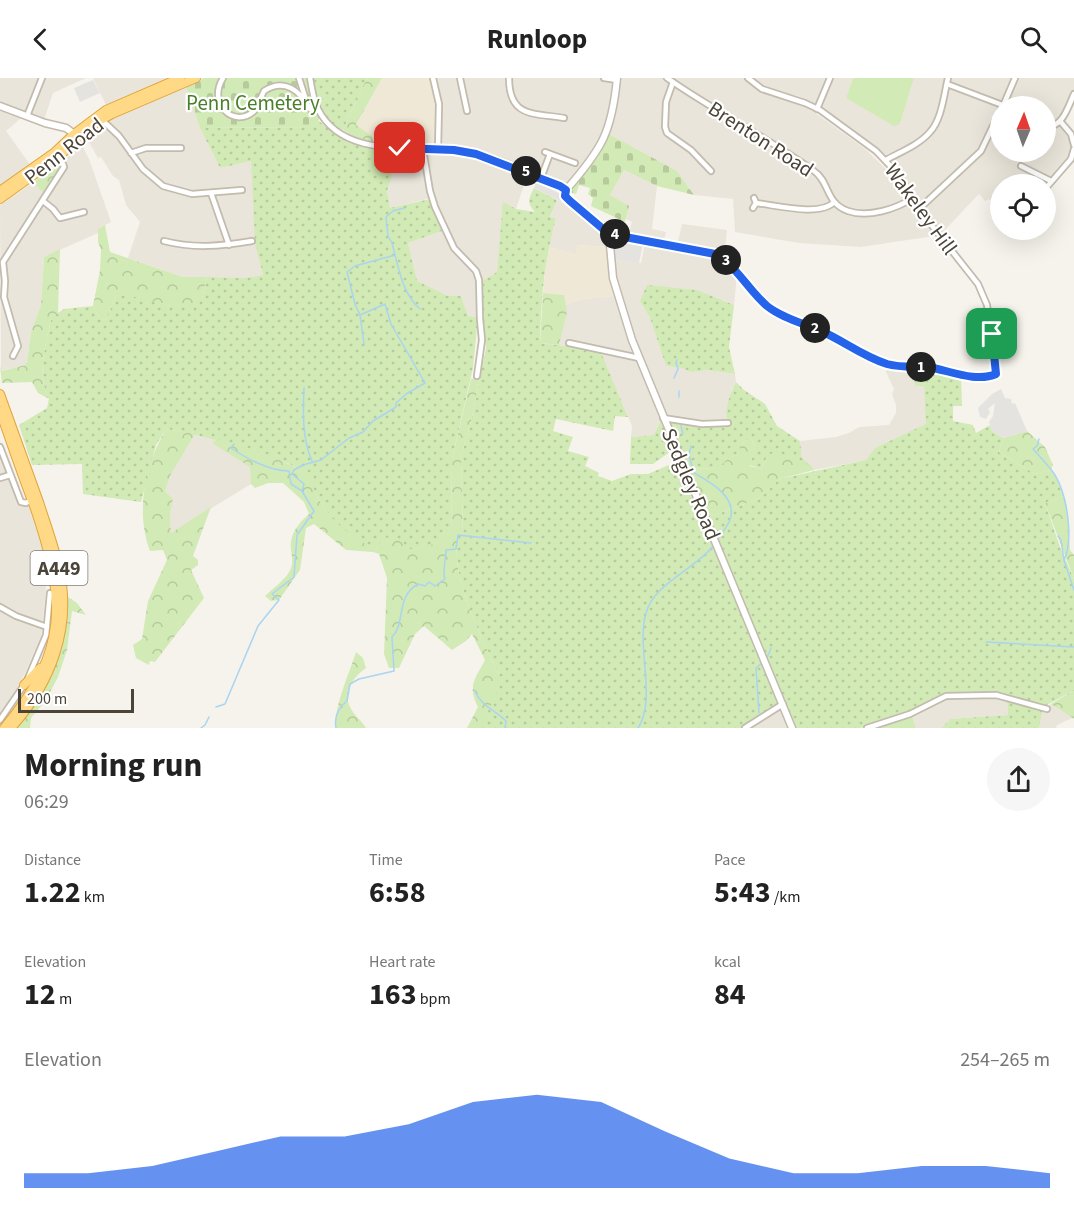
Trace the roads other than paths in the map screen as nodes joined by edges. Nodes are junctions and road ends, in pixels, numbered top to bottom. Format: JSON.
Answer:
{"nodes":[{"id":1,"x":42,"y":78,"type":"edge"},
{"id":2,"x":180,"y":78,"type":"edge"},
{"id":3,"x":196,"y":78,"type":"edge"},
{"id":4,"x":223,"y":78,"type":"edge"},
{"id":5,"x":299,"y":78,"type":"edge"},
{"id":6,"x":310,"y":78,"type":"edge"},
{"id":7,"x":434,"y":78,"type":"edge"},
{"id":8,"x":460,"y":78,"type":"edge"},
{"id":9,"x":509,"y":78,"type":"edge"},
{"id":10,"x":603,"y":78,"type":"edge"},
{"id":11,"x":667,"y":78,"type":"edge"},
{"id":12,"x":748,"y":78,"type":"edge"},
{"id":13,"x":830,"y":78,"type":"edge"},
{"id":14,"x":1015,"y":78,"type":"edge"},
{"id":15,"x":617,"y":79,"type":"edge"},
{"id":16,"x":947,"y":81,"type":"edge"},
{"id":17,"x":673,"y":82,"type":"junction"},
{"id":18,"x":1074,"y":94,"type":"edge"},
{"id":19,"x":1008,"y":96,"type":"edge"},
{"id":20,"x":990,"y":100,"type":"edge"},
{"id":21,"x":306,"y":102,"type":"junction"},
{"id":22,"x":0,"y":106,"type":"edge"},
{"id":23,"x":317,"y":107,"type":"junction"},
{"id":24,"x":464,"y":107,"type":"dead end"},
{"id":25,"x":817,"y":109,"type":"junction"},
{"id":26,"x":561,"y":115,"type":"dead end"},
{"id":27,"x":27,"y":116,"type":"junction"},
{"id":28,"x":102,"y":120,"type":"junction"},
{"id":29,"x":1060,"y":121,"type":"junction"},
{"id":30,"x":1056,"y":124,"type":"edge"},
{"id":31,"x":990,"y":132,"type":"edge"},
{"id":32,"x":77,"y":136,"type":"junction"},
{"id":33,"x":1074,"y":144,"type":"edge"},
{"id":34,"x":181,"y":148,"type":"dead end"},
{"id":35,"x":423,"y":149,"type":"junction"},
{"id":36,"x":438,"y":149,"type":"junction"},
{"id":37,"x":1074,"y":149,"type":"edge"},
{"id":38,"x":131,"y":153,"type":"junction"},
{"id":39,"x":573,"y":156,"type":"dead end"},
{"id":40,"x":53,"y":158,"type":"junction"},
{"id":41,"x":886,"y":160,"type":"junction"},
{"id":42,"x":1021,"y":166,"type":"dead end"},
{"id":43,"x":711,"y":171,"type":"dead end"},
{"id":44,"x":1037,"y":174,"type":"edge"},
{"id":45,"x":1056,"y":176,"type":"edge"},
{"id":46,"x":541,"y":178,"type":"junction"},
{"id":47,"x":242,"y":190,"type":"dead end"},
{"id":48,"x":0,"y":192,"type":"edge"},
{"id":49,"x":565,"y":192,"type":"junction"},
{"id":50,"x":211,"y":193,"type":"junction"},
{"id":51,"x":914,"y":198,"type":"junction"},
{"id":52,"x":0,"y":199,"type":"edge"},
{"id":53,"x":43,"y":201,"type":"junction"},
{"id":54,"x":834,"y":202,"type":"junction"},
{"id":55,"x":755,"y":203,"type":"dead end"},
{"id":56,"x":920,"y":208,"type":"junction"},
{"id":57,"x":84,"y":212,"type":"dead end"},
{"id":58,"x":609,"y":234,"type":"junction"},
{"id":59,"x":164,"y":241,"type":"dead end"},
{"id":60,"x":252,"y":241,"type":"dead end"},
{"id":61,"x":229,"y":244,"type":"junction"},
{"id":62,"x":569,"y":343,"type":"dead end"},
{"id":63,"x":13,"y":356,"type":"dead end"},
{"id":64,"x":639,"y":357,"type":"junction"},
{"id":65,"x":477,"y":376,"type":"dead end"},
{"id":66,"x":0,"y":394,"type":"edge"},
{"id":67,"x":0,"y":411,"type":"edge"},
{"id":68,"x":663,"y":418,"type":"junction"},
{"id":69,"x":728,"y":423,"type":"dead end"},
{"id":70,"x":0,"y":447,"type":"edge"},
{"id":71,"x":10,"y":475,"type":"junction"},
{"id":72,"x":0,"y":478,"type":"edge"},
{"id":73,"x":31,"y":501,"type":"junction"},
{"id":74,"x":50,"y":593,"type":"dead end"},
{"id":75,"x":0,"y":607,"type":"edge"},
{"id":76,"x":47,"y":627,"type":"junction"},
{"id":77,"x":52,"y":644,"type":"junction"},
{"id":78,"x":24,"y":685,"type":"junction"},
{"id":79,"x":783,"y":704,"type":"junction"},
{"id":80,"x":1047,"y":710,"type":"dead end"},
{"id":81,"x":0,"y":720,"type":"edge"},
{"id":82,"x":4,"y":728,"type":"edge"},
{"id":83,"x":11,"y":728,"type":"edge"},
{"id":84,"x":745,"y":728,"type":"edge"},
{"id":85,"x":792,"y":728,"type":"edge"},
{"id":86,"x":867,"y":728,"type":"edge"}],
"edges":[{"from":1,"to":27,"type":"street"},
{"from":2,"to":32,"type":"highway","name":"Penn Road"},
{"from":3,"to":28,"type":"highway","name":"Penn Road"},
{"from":4,"to":21,"type":"street"},
{"from":5,"to":21,"type":"street"},
{"from":6,"to":23,"type":"street"},
{"from":7,"to":36,"type":"street"},
{"from":8,"to":24,"type":"street"},
{"from":9,"to":26,"type":"street"},
{"from":10,"to":15,"type":"street"},
{"from":11,"to":17,"type":"street","name":"Brenton Road"},
{"from":12,"to":25,"type":"street","name":"Wakeley Hill"},
{"from":13,"to":25,"type":"street"},
{"from":14,"to":19,"type":"street"},
{"from":15,"to":49,"type":"street"},
{"from":16,"to":20,"type":"street"},
{"from":16,"to":41,"type":"street"},
{"from":17,"to":43,"type":"street"},
{"from":17,"to":54,"type":"street","name":"Brenton Road"},
{"from":18,"to":29,"type":"street"},
{"from":21,"to":23,"type":"street"},
{"from":22,"to":27,"type":"street"},
{"from":23,"to":35,"type":"street"},
{"from":25,"to":41,"type":"street","name":"Wakeley Hill"},
{"from":27,"to":32,"type":"street"},
{"from":28,"to":32,"type":"highway","name":"Penn Road"},
{"from":28,"to":38,"type":"street"},
{"from":29,"to":30,"type":"street"},
{"from":29,"to":33,"type":"street"},
{"from":31,"to":56,"type":"street"},
{"from":32,"to":40,"type":"highway","name":"Penn Road"},
{"from":34,"to":38,"type":"street"},
{"from":35,"to":36,"type":"street"},
{"from":35,"to":65,"type":"street"},
{"from":36,"to":46,"type":"street"},
{"from":37,"to":45,"type":"street"},
{"from":38,"to":50,"type":"street"},
{"from":39,"to":46,"type":"street"},
{"from":40,"to":48,"type":"highway","name":"Penn Road"},
{"from":40,"to":52,"type":"highway","name":"Penn Road"},
{"from":40,"to":53,"type":"street"},
{"from":41,"to":51,"type":"street","name":"Wakeley Hill"},
{"from":42,"to":44,"type":"street"},
{"from":46,"to":49,"type":"street"},
{"from":47,"to":50,"type":"street"},
{"from":49,"to":58,"type":"street"},
{"from":50,"to":61,"type":"street"},
{"from":51,"to":54,"type":"street"},
{"from":51,"to":56,"type":"street","name":"Wakeley Hill"},
{"from":53,"to":57,"type":"street"},
{"from":53,"to":63,"type":"street"},
{"from":54,"to":55,"type":"street"},
{"from":56,"to":58,"type":"street","name":"Wakeley Hill"},
{"from":58,"to":64,"type":"street","name":"Sedgley Road"},
{"from":59,"to":61,"type":"street"},
{"from":60,"to":61,"type":"street"},
{"from":62,"to":64,"type":"street"},
{"from":64,"to":68,"type":"street","name":"Sedgley Road"},
{"from":66,"to":83,"type":"highway","number":"A449"},
{"from":67,"to":73,"type":"highway","number":"A449"},
{"from":68,"to":69,"type":"street"},
{"from":68,"to":79,"type":"street","name":"Sedgley Road"},
{"from":70,"to":71,"type":"street"},
{"from":71,"to":72,"type":"street"},
{"from":71,"to":73,"type":"street"},
{"from":73,"to":77,"type":"highway","number":"A449"},
{"from":74,"to":76,"type":"street"},
{"from":75,"to":76,"type":"street"},
{"from":76,"to":78,"type":"street"},
{"from":77,"to":78,"type":"highway"},
{"from":77,"to":82,"type":"highway","number":"A449"},
{"from":78,"to":81,"type":"street"},
{"from":79,"to":84,"type":"street"},
{"from":79,"to":85,"type":"street","name":"Sedgley Road"},
{"from":80,"to":86,"type":"street"}]}
